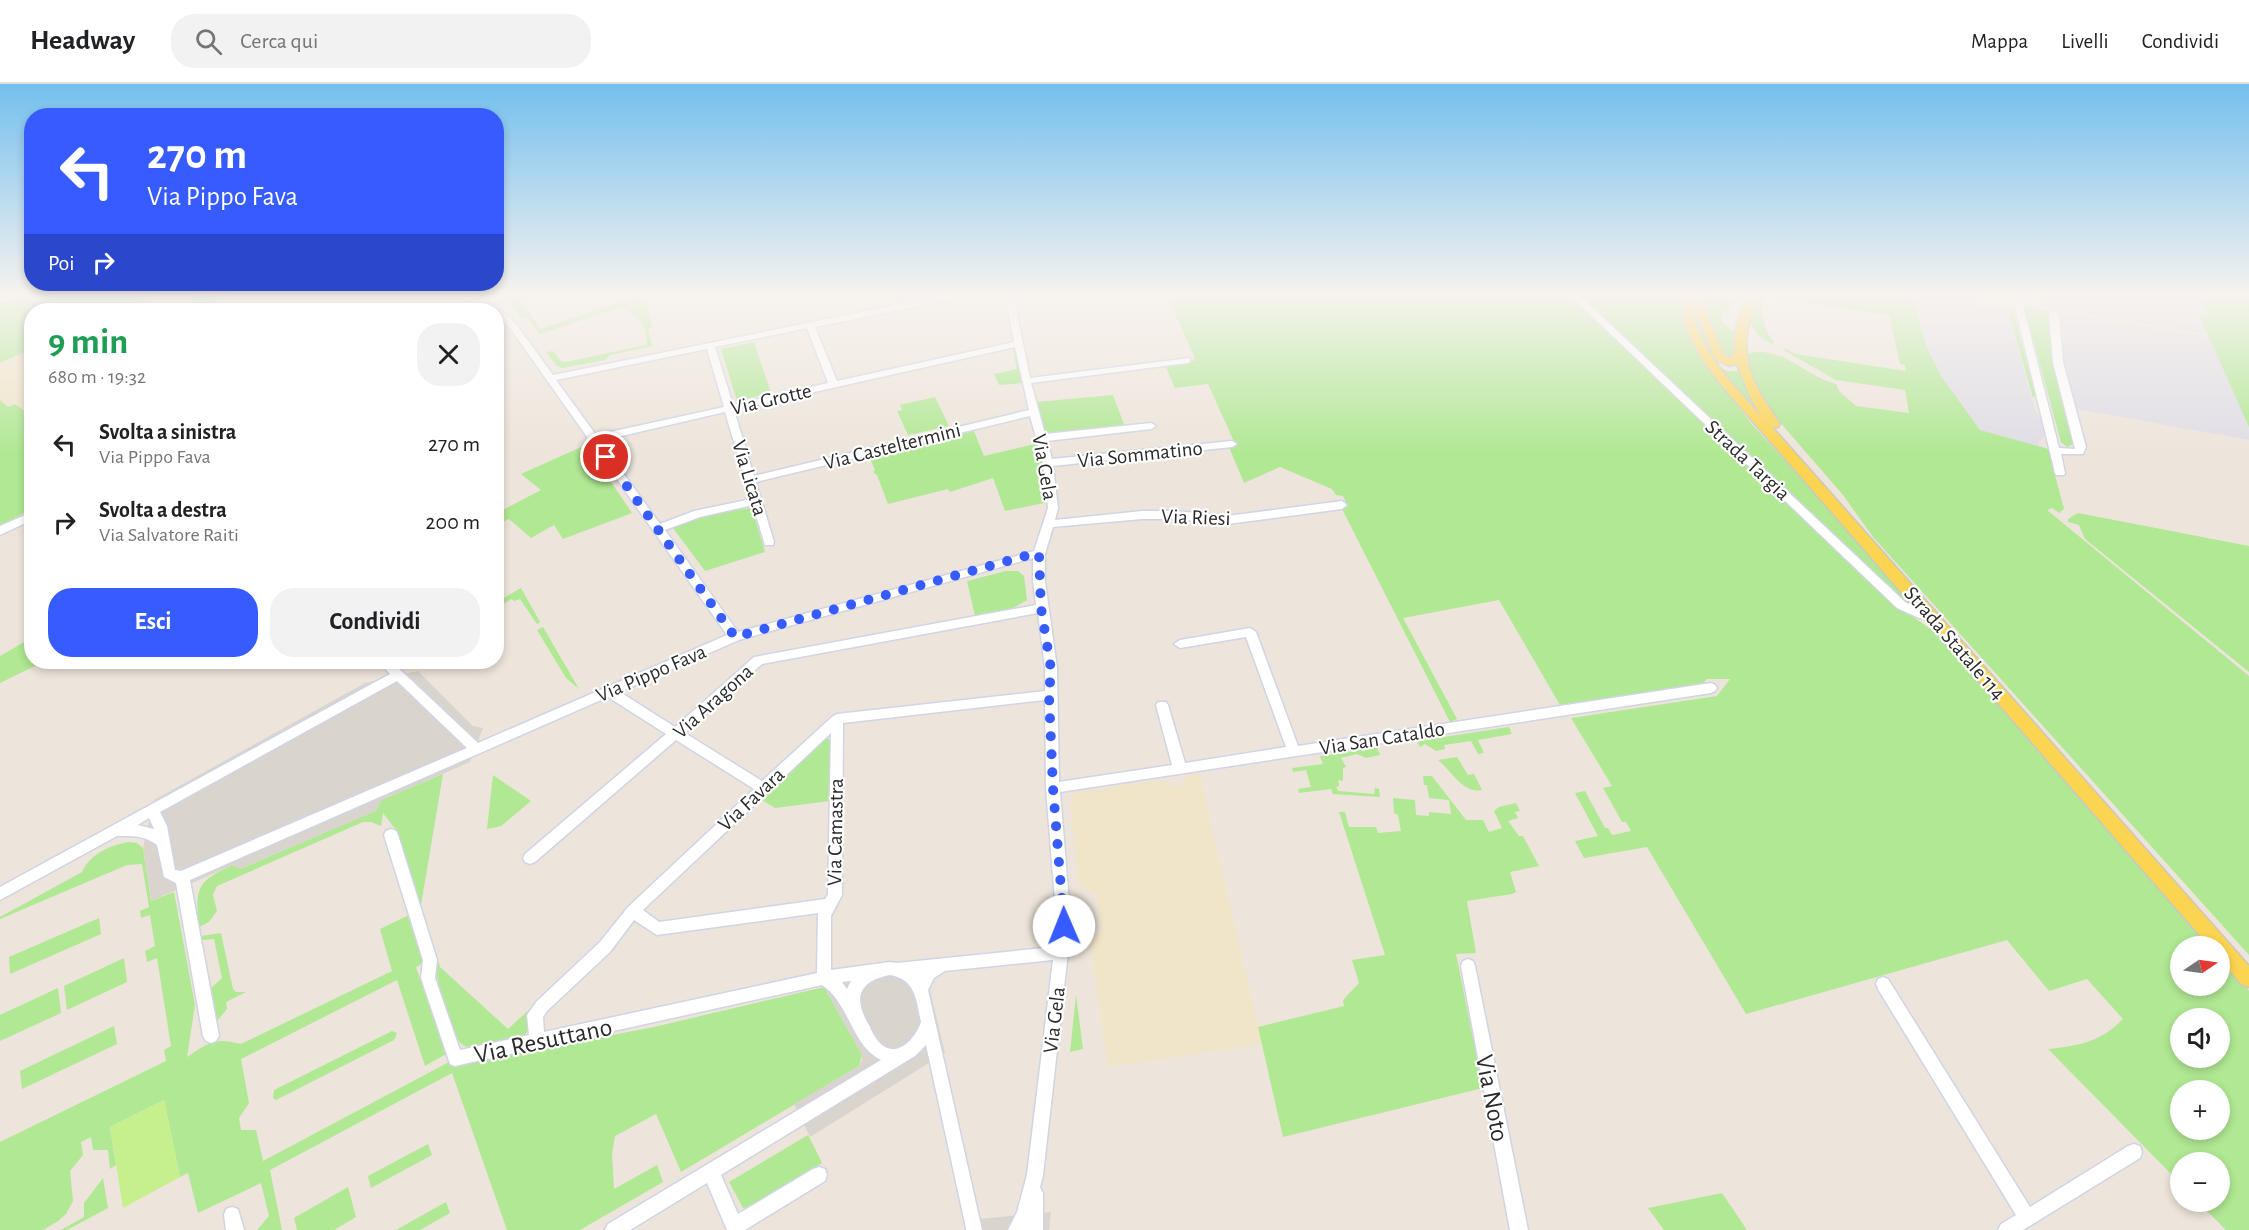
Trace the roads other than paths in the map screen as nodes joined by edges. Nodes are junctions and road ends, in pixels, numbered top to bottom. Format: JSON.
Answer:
{"nodes":[{"id":1,"x":528,"y":347,"type":"edge"},
{"id":2,"x":698,"y":347,"type":"edge"},
{"id":3,"x":711,"y":347,"type":"edge"},
{"id":4,"x":819,"y":347,"type":"edge"},
{"id":5,"x":1000,"y":347,"type":"edge"},
{"id":6,"x":1021,"y":347,"type":"edge"},
{"id":7,"x":1629,"y":347,"type":"edge"},
{"id":8,"x":1701,"y":347,"type":"edge"},
{"id":9,"x":1715,"y":347,"type":"edge"},
{"id":10,"x":1742,"y":347,"type":"edge"},
{"id":11,"x":2030,"y":347,"type":"edge"},
{"id":12,"x":2057,"y":347,"type":"edge"},
{"id":13,"x":1741,"y":354,"type":"junction"},
{"id":14,"x":1187,"y":360,"type":"dead end"},
{"id":15,"x":550,"y":378,"type":"junction"},
{"id":16,"x":1026,"y":381,"type":"junction"},
{"id":17,"x":834,"y":385,"type":"junction"},
{"id":18,"x":729,"y":408,"type":"junction"},
{"id":19,"x":1034,"y":411,"type":"junction"},
{"id":20,"x":1151,"y":426,"type":"dead end"},
{"id":21,"x":1041,"y":438,"type":"junction"},
{"id":22,"x":593,"y":439,"type":"junction"},
{"id":23,"x":1232,"y":444,"type":"dead end"},
{"id":24,"x":2056,"y":451,"type":"junction"},
{"id":25,"x":1048,"y":464,"type":"junction"},
{"id":26,"x":2060,"y":473,"type":"dead end"},
{"id":27,"x":751,"y":480,"type":"junction"},
{"id":28,"x":757,"y":501,"type":"junction"},
{"id":29,"x":1341,"y":504,"type":"dead end"},
{"id":30,"x":24,"y":519,"type":"edge"},
{"id":31,"x":1049,"y":524,"type":"junction"},
{"id":32,"x":658,"y":529,"type":"junction"},
{"id":33,"x":0,"y":531,"type":"edge"},
{"id":34,"x":769,"y":542,"type":"dead end"},
{"id":35,"x":1039,"y":554,"type":"junction"},
{"id":36,"x":1041,"y":608,"type":"junction"},
{"id":37,"x":1931,"y":615,"type":"junction"},
{"id":38,"x":735,"y":637,"type":"junction"},
{"id":39,"x":1180,"y":644,"type":"dead end"},
{"id":40,"x":392,"y":669,"type":"edge"},
{"id":41,"x":398,"y":675,"type":"junction"},
{"id":42,"x":1711,"y":688,"type":"dead end"},
{"id":43,"x":608,"y":691,"type":"junction"},
{"id":44,"x":1049,"y":695,"type":"junction"},
{"id":45,"x":1162,"y":705,"type":"dead end"},
{"id":46,"x":837,"y":718,"type":"junction"},
{"id":47,"x":675,"y":734,"type":"junction"},
{"id":48,"x":475,"y":748,"type":"junction"},
{"id":49,"x":1294,"y":751,"type":"junction"},
{"id":50,"x":1180,"y":769,"type":"junction"},
{"id":51,"x":763,"y":788,"type":"junction"},
{"id":52,"x":1053,"y":788,"type":"junction"},
{"id":53,"x":152,"y":810,"type":"junction"},
{"id":54,"x":109,"y":834,"type":"junction"},
{"id":55,"x":391,"y":835,"type":"dead end"},
{"id":56,"x":162,"y":841,"type":"junction"},
{"id":57,"x":530,"y":858,"type":"dead end"},
{"id":58,"x":182,"y":882,"type":"junction"},
{"id":59,"x":0,"y":894,"type":"edge"},
{"id":60,"x":830,"y":905,"type":"junction"},
{"id":61,"x":633,"y":911,"type":"junction"},
{"id":62,"x":1061,"y":953,"type":"junction"},
{"id":63,"x":944,"y":964,"type":"junction"},
{"id":64,"x":2249,"y":964,"type":"edge"},
{"id":65,"x":1468,"y":966,"type":"dead end"},
{"id":66,"x":900,"y":968,"type":"junction"},
{"id":67,"x":872,"y":972,"type":"junction"},
{"id":68,"x":824,"y":978,"type":"junction"},
{"id":69,"x":2249,"y":979,"type":"edge"},
{"id":70,"x":1883,"y":984,"type":"dead end"},
{"id":71,"x":921,"y":990,"type":"junction"},
{"id":72,"x":852,"y":1006,"type":"junction"},
{"id":73,"x":928,"y":1023,"type":"junction"},
{"id":74,"x":211,"y":1036,"type":"dead end"},
{"id":75,"x":537,"y":1041,"type":"junction"},
{"id":76,"x":872,"y":1046,"type":"junction"},
{"id":77,"x":906,"y":1053,"type":"junction"},
{"id":78,"x":863,"y":1080,"type":"junction"},
{"id":79,"x":2134,"y":1152,"type":"dead end"},
{"id":80,"x":711,"y":1172,"type":"junction"},
{"id":81,"x":819,"y":1174,"type":"dead end"},
{"id":82,"x":1035,"y":1180,"type":"junction"},
{"id":83,"x":2017,"y":1226,"type":"edge"},
{"id":84,"x":974,"y":1227,"type":"edge"},
{"id":85,"x":735,"y":1228,"type":"edge"},
{"id":86,"x":614,"y":1230,"type":"edge"},
{"id":87,"x":1017,"y":1230,"type":"edge"},
{"id":88,"x":1034,"y":1230,"type":"edge"},
{"id":89,"x":1519,"y":1230,"type":"edge"}],
"edges":[{"from":1,"to":15,"type":"street"},
{"from":2,"to":15,"type":"street"},
{"from":3,"to":18,"type":"street","name":"Via Licata"},
{"from":4,"to":17,"type":"street"},
{"from":5,"to":17,"type":"street","name":"Via Grotte"},
{"from":6,"to":16,"type":"street","name":"Via Gela"},
{"from":7,"to":37,"type":"street","name":"Strada Targia"},
{"from":8,"to":37,"type":"main road","name":"Strada Statale 114"},
{"from":9,"to":13,"type":"main road"},
{"from":10,"to":13,"type":"main road","name":"Strada Statale 114"},
{"from":11,"to":24,"type":"street"},
{"from":12,"to":24,"type":"street"},
{"from":13,"to":64,"type":"main road","name":"Strada Statale 114"},
{"from":14,"to":16,"type":"street"},
{"from":15,"to":22,"type":"street"},
{"from":16,"to":19,"type":"street","name":"Via Gela"},
{"from":17,"to":18,"type":"street","name":"Via Grotte"},
{"from":18,"to":22,"type":"street","name":"Via Grotte"},
{"from":18,"to":27,"type":"street","name":"Via Licata"},
{"from":19,"to":21,"type":"street","name":"Via Gela"},
{"from":19,"to":27,"type":"street","name":"Via Casteltermini"},
{"from":20,"to":21,"type":"street"},
{"from":21,"to":25,"type":"street","name":"Via Gela"},
{"from":22,"to":32,"type":"street"},
{"from":23,"to":25,"type":"street","name":"Via Sommatino"},
{"from":24,"to":26,"type":"street"},
{"from":25,"to":31,"type":"street","name":"Via Gela"},
{"from":27,"to":28,"type":"street","name":"Via Licata"},
{"from":28,"to":32,"type":"street"},
{"from":28,"to":34,"type":"street","name":"Via Licata"},
{"from":29,"to":31,"type":"street","name":"Via Riesi"},
{"from":30,"to":33,"type":"street"},
{"from":31,"to":35,"type":"street","name":"Via Gela"},
{"from":32,"to":38,"type":"street"},
{"from":35,"to":36,"type":"street","name":"Via Gela"},
{"from":35,"to":38,"type":"street","name":"Via Pippo Fava"},
{"from":36,"to":44,"type":"street","name":"Via Gela"},
{"from":36,"to":47,"type":"street","name":"Via Aragona"},
{"from":37,"to":69,"type":"main road","name":"Strada Statale 114"},
{"from":38,"to":43,"type":"street","name":"Via Pippo Fava"},
{"from":39,"to":49,"type":"street"},
{"from":40,"to":41,"type":"street"},
{"from":41,"to":48,"type":"street"},
{"from":41,"to":53,"type":"street"},
{"from":42,"to":49,"type":"street","name":"Via San Cataldo"},
{"from":43,"to":47,"type":"street"},
{"from":43,"to":48,"type":"street","name":"Via Pippo Fava"},
{"from":44,"to":46,"type":"street"},
{"from":44,"to":52,"type":"street","name":"Via Gela"},
{"from":45,"to":50,"type":"street"},
{"from":46,"to":51,"type":"street","name":"Via Favara"},
{"from":46,"to":60,"type":"street","name":"Via Camastra"},
{"from":47,"to":51,"type":"street"},
{"from":47,"to":57,"type":"street","name":"Via Aragona"},
{"from":48,"to":58,"type":"street","name":"Via Pippo Fava"},
{"from":49,"to":50,"type":"street","name":"Via San Cataldo"},
{"from":50,"to":52,"type":"street","name":"Via San Cataldo"},
{"from":51,"to":61,"type":"street","name":"Via Favara"},
{"from":52,"to":62,"type":"street","name":"Via Gela"},
{"from":53,"to":54,"type":"street"},
{"from":53,"to":56,"type":"street"},
{"from":54,"to":56,"type":"street"},
{"from":54,"to":59,"type":"street"},
{"from":55,"to":75,"type":"street","name":"Via Resuttano"},
{"from":56,"to":58,"type":"street"},
{"from":58,"to":74,"type":"street"},
{"from":60,"to":61,"type":"street"},
{"from":60,"to":68,"type":"street","name":"Via Camastra"},
{"from":61,"to":75,"type":"street","name":"Via Favara"},
{"from":62,"to":63,"type":"street"},
{"from":62,"to":82,"type":"street","name":"Via Gela"},
{"from":63,"to":66,"type":"street"},
{"from":63,"to":71,"type":"street"},
{"from":65,"to":89,"type":"street","name":"Via Noto"},
{"from":66,"to":67,"type":"street"},
{"from":66,"to":71,"type":"street"},
{"from":67,"to":68,"type":"street","name":"Via Resuttano"},
{"from":67,"to":72,"type":"street"},
{"from":68,"to":72,"type":"street"},
{"from":68,"to":75,"type":"street","name":"Via Resuttano"},
{"from":70,"to":83,"type":"street"},
{"from":71,"to":73,"type":"street"},
{"from":72,"to":76,"type":"street"},
{"from":73,"to":77,"type":"street"},
{"from":73,"to":84,"type":"street"},
{"from":76,"to":77,"type":"street"},
{"from":76,"to":78,"type":"street"},
{"from":77,"to":78,"type":"street"},
{"from":78,"to":80,"type":"street"},
{"from":79,"to":83,"type":"street"},
{"from":80,"to":85,"type":"street"},
{"from":80,"to":86,"type":"street"},
{"from":81,"to":85,"type":"street"},
{"from":82,"to":87,"type":"street"},
{"from":82,"to":88,"type":"street"}]}
